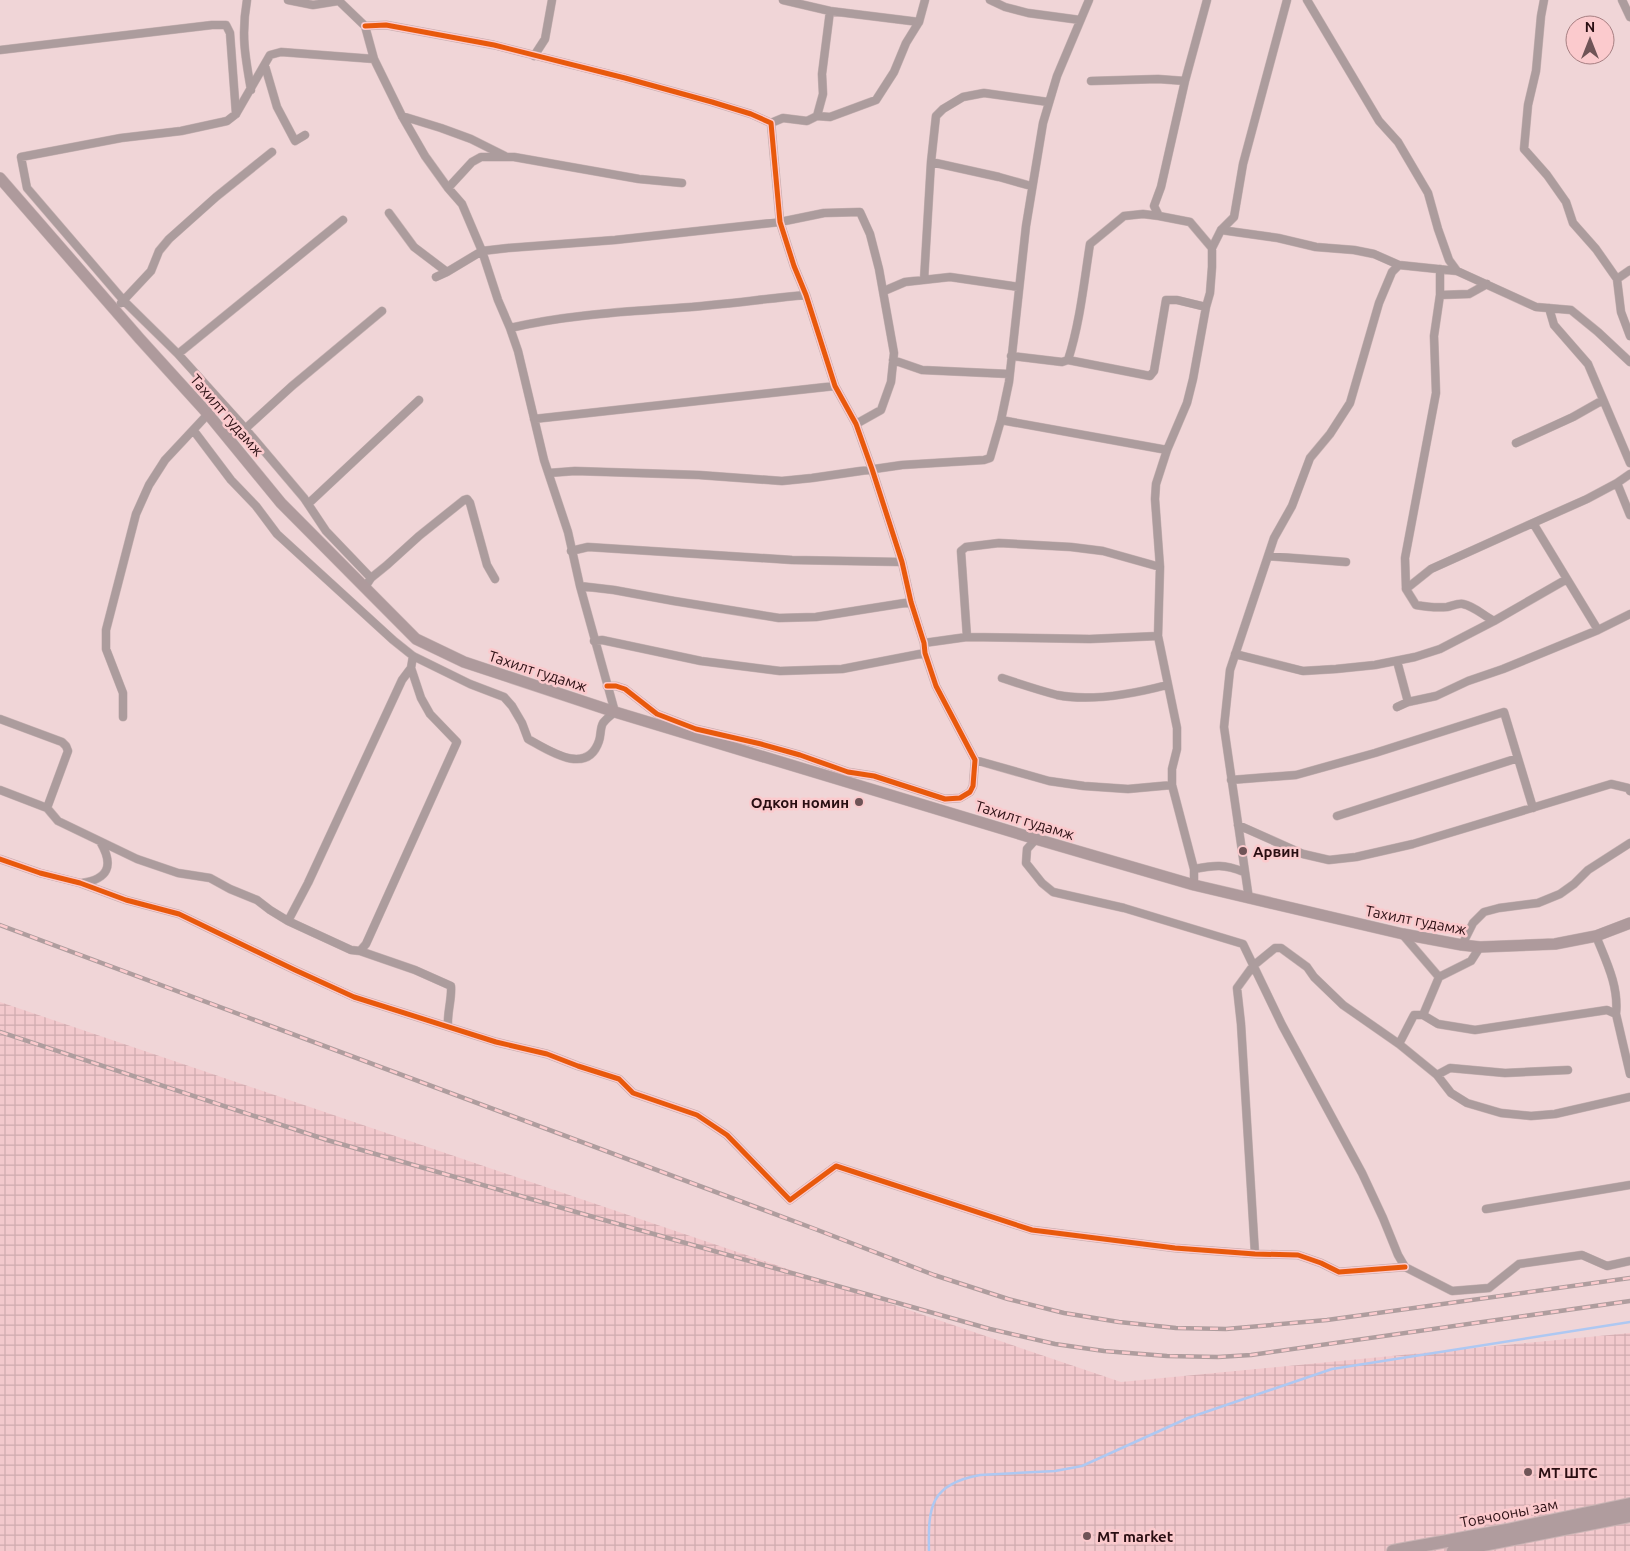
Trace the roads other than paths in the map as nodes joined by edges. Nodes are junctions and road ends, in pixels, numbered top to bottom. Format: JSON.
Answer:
{"nodes":[{"id":1,"x":247,"y":0,"type":"edge"},
{"id":2,"x":288,"y":0,"type":"edge"},
{"id":3,"x":338,"y":0,"type":"edge"},
{"id":4,"x":552,"y":0,"type":"edge"},
{"id":5,"x":783,"y":0,"type":"edge"},
{"id":6,"x":925,"y":0,"type":"edge"},
{"id":7,"x":990,"y":0,"type":"edge"},
{"id":8,"x":1089,"y":0,"type":"edge"},
{"id":9,"x":1207,"y":0,"type":"edge"},
{"id":10,"x":1287,"y":0,"type":"edge"},
{"id":11,"x":1308,"y":0,"type":"edge"},
{"id":12,"x":1544,"y":0,"type":"edge"},
{"id":13,"x":1622,"y":0,"type":"edge"},
{"id":14,"x":830,"y":11,"type":"junction"},
{"id":15,"x":1630,"y":17,"type":"edge"},
{"id":16,"x":1080,"y":20,"type":"junction"},
{"id":17,"x":919,"y":22,"type":"junction"},
{"id":18,"x":365,"y":26,"type":"junction"},
{"id":19,"x":0,"y":50,"type":"edge"},
{"id":20,"x":534,"y":56,"type":"junction"},
{"id":21,"x":374,"y":59,"type":"junction"},
{"id":22,"x":265,"y":66,"type":"junction"},
{"id":23,"x":1091,"y":81,"type":"dead end"},
{"id":24,"x":1185,"y":81,"type":"junction"},
{"id":25,"x":251,"y":90,"type":"junction"},
{"id":26,"x":1048,"y":102,"type":"junction"},
{"id":27,"x":236,"y":114,"type":"junction"},
{"id":28,"x":402,"y":116,"type":"junction"},
{"id":29,"x":816,"y":116,"type":"junction"},
{"id":30,"x":771,"y":123,"type":"junction"},
{"id":31,"x":305,"y":135,"type":"dead end"},
{"id":32,"x":272,"y":152,"type":"dead end"},
{"id":33,"x":507,"y":157,"type":"junction"},
{"id":34,"x":931,"y":162,"type":"junction"},
{"id":35,"x":0,"y":178,"type":"edge"},
{"id":36,"x":682,"y":182,"type":"dead end"},
{"id":37,"x":1032,"y":186,"type":"junction"},
{"id":38,"x":448,"y":188,"type":"junction"},
{"id":39,"x":389,"y":213,"type":"dead end"},
{"id":40,"x":1159,"y":216,"type":"junction"},
{"id":41,"x":343,"y":220,"type":"dead end"},
{"id":42,"x":780,"y":222,"type":"junction"},
{"id":43,"x":1221,"y":230,"type":"junction"},
{"id":44,"x":1212,"y":248,"type":"junction"},
{"id":45,"x":482,"y":251,"type":"junction"},
{"id":46,"x":1399,"y":265,"type":"junction"},
{"id":47,"x":1440,"y":269,"type":"junction"},
{"id":48,"x":1630,"y":270,"type":"edge"},
{"id":49,"x":1457,"y":271,"type":"junction"},
{"id":50,"x":447,"y":272,"type":"junction"},
{"id":51,"x":436,"y":277,"type":"dead end"},
{"id":52,"x":1616,"y":279,"type":"junction"},
{"id":53,"x":924,"y":280,"type":"junction"},
{"id":54,"x":1488,"y":284,"type":"junction"},
{"id":55,"x":1019,"y":286,"type":"junction"},
{"id":56,"x":884,"y":291,"type":"junction"},
{"id":57,"x":806,"y":295,"type":"junction"},
{"id":58,"x":1440,"y":295,"type":"junction"},
{"id":59,"x":124,"y":301,"type":"junction"},
{"id":60,"x":1206,"y":308,"type":"junction"},
{"id":61,"x":1549,"y":308,"type":"junction"},
{"id":62,"x":114,"y":309,"type":"junction"},
{"id":63,"x":382,"y":311,"type":"dead end"},
{"id":64,"x":510,"y":328,"type":"junction"},
{"id":65,"x":1630,"y":336,"type":"edge"},
{"id":66,"x":178,"y":354,"type":"junction"},
{"id":67,"x":1012,"y":356,"type":"junction"},
{"id":68,"x":893,"y":360,"type":"junction"},
{"id":69,"x":1068,"y":360,"type":"junction"},
{"id":70,"x":1630,"y":362,"type":"edge"},
{"id":71,"x":1009,"y":374,"type":"junction"},
{"id":72,"x":836,"y":386,"type":"junction"},
{"id":73,"x":419,"y":400,"type":"dead end"},
{"id":74,"x":1603,"y":400,"type":"junction"},
{"id":75,"x":208,"y":414,"type":"junction"},
{"id":76,"x":534,"y":419,"type":"junction"},
{"id":77,"x":1001,"y":420,"type":"junction"},
{"id":78,"x":856,"y":424,"type":"junction"},
{"id":79,"x":246,"y":429,"type":"junction"},
{"id":80,"x":194,"y":431,"type":"junction"},
{"id":81,"x":1516,"y":443,"type":"dead end"},
{"id":82,"x":1167,"y":450,"type":"junction"},
{"id":83,"x":1630,"y":463,"type":"edge"},
{"id":84,"x":872,"y":470,"type":"junction"},
{"id":85,"x":549,"y":473,"type":"junction"},
{"id":86,"x":1630,"y":474,"type":"edge"},
{"id":87,"x":1616,"y":483,"type":"junction"},
{"id":88,"x":308,"y":504,"type":"junction"},
{"id":89,"x":1630,"y":515,"type":"edge"},
{"id":90,"x":1533,"y":523,"type":"junction"},
{"id":91,"x":571,"y":551,"type":"junction"},
{"id":92,"x":1268,"y":556,"type":"junction"},
{"id":93,"x":902,"y":562,"type":"junction"},
{"id":94,"x":1346,"y":562,"type":"dead end"},
{"id":95,"x":1160,"y":567,"type":"junction"},
{"id":96,"x":495,"y":579,"type":"dead end"},
{"id":97,"x":1566,"y":579,"type":"junction"},
{"id":98,"x":368,"y":583,"type":"junction"},
{"id":99,"x":580,"y":586,"type":"junction"},
{"id":100,"x":1406,"y":589,"type":"junction"},
{"id":101,"x":911,"y":602,"type":"junction"},
{"id":102,"x":1630,"y":614,"type":"edge"},
{"id":103,"x":1494,"y":621,"type":"junction"},
{"id":104,"x":1598,"y":630,"type":"junction"},
{"id":105,"x":1158,"y":636,"type":"junction"},
{"id":106,"x":966,"y":637,"type":"junction"},
{"id":107,"x":594,"y":641,"type":"junction"},
{"id":108,"x":924,"y":643,"type":"junction"},
{"id":109,"x":925,"y":654,"type":"junction"},
{"id":110,"x":1235,"y":654,"type":"junction"},
{"id":111,"x":414,"y":656,"type":"junction"},
{"id":112,"x":1397,"y":661,"type":"junction"},
{"id":113,"x":412,"y":668,"type":"junction"},
{"id":114,"x":1002,"y":678,"type":"dead end"},
{"id":115,"x":1167,"y":685,"type":"junction"},
{"id":116,"x":607,"y":686,"type":"junction"},
{"id":117,"x":1408,"y":702,"type":"junction"},
{"id":118,"x":1397,"y":707,"type":"dead end"},
{"id":119,"x":615,"y":712,"type":"junction"},
{"id":120,"x":123,"y":717,"type":"dead end"},
{"id":121,"x":0,"y":719,"type":"edge"},
{"id":122,"x":1518,"y":758,"type":"junction"},
{"id":123,"x":975,"y":760,"type":"junction"},
{"id":124,"x":845,"y":777,"type":"junction"},
{"id":125,"x":1231,"y":780,"type":"junction"},
{"id":126,"x":1172,"y":785,"type":"junction"},
{"id":127,"x":0,"y":790,"type":"edge"},
{"id":128,"x":1630,"y":792,"type":"edge"},
{"id":129,"x":931,"y":801,"type":"junction"},
{"id":130,"x":47,"y":808,"type":"junction"},
{"id":131,"x":1533,"y":808,"type":"junction"},
{"id":132,"x":1337,"y":816,"type":"dead end"},
{"id":133,"x":1238,"y":825,"type":"junction"},
{"id":134,"x":1036,"y":839,"type":"junction"},
{"id":135,"x":101,"y":842,"type":"junction"},
{"id":136,"x":1630,"y":843,"type":"edge"},
{"id":137,"x":0,"y":859,"type":"edge"},
{"id":138,"x":1194,"y":869,"type":"junction"},
{"id":139,"x":1244,"y":872,"type":"junction"},
{"id":140,"x":80,"y":884,"type":"junction"},
{"id":141,"x":1194,"y":885,"type":"junction"},
{"id":142,"x":1249,"y":899,"type":"junction"},
{"id":143,"x":288,"y":921,"type":"junction"},
{"id":144,"x":1630,"y":923,"type":"edge"},
{"id":145,"x":1403,"y":934,"type":"junction"},
{"id":146,"x":1596,"y":936,"type":"junction"},
{"id":147,"x":1462,"y":945,"type":"junction"},
{"id":148,"x":1480,"y":947,"type":"junction"},
{"id":149,"x":360,"y":951,"type":"junction"},
{"id":150,"x":1254,"y":966,"type":"junction"},
{"id":151,"x":1439,"y":977,"type":"junction"},
{"id":152,"x":1616,"y":1014,"type":"junction"},
{"id":153,"x":1423,"y":1015,"type":"junction"},
{"id":154,"x":448,"y":1026,"type":"junction"},
{"id":155,"x":1399,"y":1044,"type":"junction"},
{"id":156,"x":1568,"y":1070,"type":"dead end"},
{"id":157,"x":1630,"y":1074,"type":"edge"},
{"id":158,"x":1438,"y":1075,"type":"junction"},
{"id":159,"x":1630,"y":1097,"type":"edge"},
{"id":160,"x":1630,"y":1185,"type":"edge"},
{"id":161,"x":1486,"y":1209,"type":"dead end"},
{"id":162,"x":1255,"y":1254,"type":"junction"},
{"id":163,"x":1630,"y":1261,"type":"edge"},
{"id":164,"x":1405,"y":1267,"type":"junction"},
{"id":165,"x":1630,"y":1504,"type":"edge"},
{"id":166,"x":1630,"y":1516,"type":"edge"},
{"id":167,"x":1393,"y":1551,"type":"edge"},
{"id":168,"x":1453,"y":1551,"type":"edge"}],
"edges":[{"from":1,"to":25,"type":"street"},
{"from":2,"to":3,"type":"street"},
{"from":3,"to":18,"type":"street"},
{"from":4,"to":20,"type":"street"},
{"from":5,"to":14,"type":"street"},
{"from":6,"to":17,"type":"street"},
{"from":7,"to":16,"type":"street"},
{"from":8,"to":16,"type":"street"},
{"from":9,"to":24,"type":"street"},
{"from":10,"to":43,"type":"street"},
{"from":11,"to":49,"type":"street"},
{"from":12,"to":52,"type":"street"},
{"from":13,"to":15,"type":"street"},
{"from":14,"to":17,"type":"street"},
{"from":14,"to":29,"type":"street"},
{"from":16,"to":26,"type":"street"},
{"from":17,"to":29,"type":"street"},
{"from":18,"to":20,"type":"street"},
{"from":18,"to":21,"type":"street"},
{"from":19,"to":27,"type":"street"},
{"from":20,"to":30,"type":"street"},
{"from":21,"to":22,"type":"street"},
{"from":21,"to":28,"type":"street"},
{"from":22,"to":25,"type":"street"},
{"from":22,"to":31,"type":"street"},
{"from":23,"to":24,"type":"street"},
{"from":24,"to":40,"type":"street"},
{"from":25,"to":27,"type":"street"},
{"from":26,"to":34,"type":"street"},
{"from":26,"to":37,"type":"street"},
{"from":27,"to":59,"type":"street"},
{"from":28,"to":33,"type":"street"},
{"from":28,"to":38,"type":"street"},
{"from":29,"to":30,"type":"street"},
{"from":30,"to":42,"type":"street"},
{"from":32,"to":59,"type":"street"},
{"from":33,"to":36,"type":"street"},
{"from":33,"to":38,"type":"street"},
{"from":34,"to":37,"type":"street"},
{"from":34,"to":53,"type":"street"},
{"from":35,"to":62,"type":"main road","name":"Тахилт гудамж"},
{"from":37,"to":55,"type":"street"},
{"from":38,"to":45,"type":"street"},
{"from":39,"to":50,"type":"street"},
{"from":40,"to":44,"type":"street"},
{"from":40,"to":69,"type":"street"},
{"from":41,"to":66,"type":"street"},
{"from":42,"to":45,"type":"street"},
{"from":42,"to":56,"type":"street"},
{"from":42,"to":57,"type":"street"},
{"from":43,"to":44,"type":"street"},
{"from":43,"to":46,"type":"street"},
{"from":44,"to":60,"type":"street"},
{"from":45,"to":50,"type":"street"},
{"from":45,"to":64,"type":"street"},
{"from":46,"to":47,"type":"street"},
{"from":46,"to":92,"type":"street"},
{"from":47,"to":49,"type":"street"},
{"from":47,"to":58,"type":"street"},
{"from":48,"to":52,"type":"street"},
{"from":49,"to":54,"type":"street"},
{"from":50,"to":51,"type":"street"},
{"from":52,"to":65,"type":"street"},
{"from":53,"to":55,"type":"street"},
{"from":53,"to":56,"type":"street"},
{"from":54,"to":58,"type":"street"},
{"from":54,"to":61,"type":"street"},
{"from":55,"to":67,"type":"street"},
{"from":56,"to":68,"type":"street"},
{"from":57,"to":64,"type":"street"},
{"from":57,"to":72,"type":"street"},
{"from":58,"to":100,"type":"street"},
{"from":59,"to":62,"type":"street"},
{"from":59,"to":66,"type":"street"},
{"from":60,"to":69,"type":"street"},
{"from":60,"to":82,"type":"street"},
{"from":61,"to":70,"type":"street"},
{"from":61,"to":74,"type":"street"},
{"from":62,"to":75,"type":"main road","name":"Тахилт гудамж"},
{"from":63,"to":79,"type":"street"},
{"from":64,"to":76,"type":"street"},
{"from":66,"to":79,"type":"street"},
{"from":67,"to":69,"type":"street"},
{"from":67,"to":71,"type":"street"},
{"from":68,"to":71,"type":"street"},
{"from":68,"to":78,"type":"street"},
{"from":71,"to":77,"type":"street"},
{"from":72,"to":76,"type":"street"},
{"from":72,"to":78,"type":"street"},
{"from":73,"to":88,"type":"street"},
{"from":74,"to":81,"type":"street"},
{"from":74,"to":83,"type":"street"},
{"from":75,"to":80,"type":"street"},
{"from":75,"to":98,"type":"main road","name":"Тахилт гудамж"},
{"from":76,"to":85,"type":"street"},
{"from":77,"to":82,"type":"street"},
{"from":77,"to":84,"type":"street"},
{"from":78,"to":84,"type":"street"},
{"from":79,"to":88,"type":"street"},
{"from":80,"to":111,"type":"street"},
{"from":80,"to":120,"type":"street"},
{"from":82,"to":95,"type":"street"},
{"from":84,"to":85,"type":"street"},
{"from":84,"to":93,"type":"street"},
{"from":85,"to":91,"type":"street"},
{"from":86,"to":87,"type":"street"},
{"from":87,"to":89,"type":"street"},
{"from":87,"to":90,"type":"street"},
{"from":88,"to":98,"type":"street"},
{"from":90,"to":97,"type":"street"},
{"from":90,"to":100,"type":"street"},
{"from":91,"to":93,"type":"street"},
{"from":91,"to":99,"type":"street"},
{"from":92,"to":94,"type":"street"},
{"from":92,"to":110,"type":"street"},
{"from":93,"to":101,"type":"street"},
{"from":95,"to":105,"type":"street"},
{"from":95,"to":106,"type":"street"},
{"from":96,"to":98,"type":"street"},
{"from":97,"to":103,"type":"street"},
{"from":97,"to":104,"type":"street"},
{"from":98,"to":119,"type":"main road","name":"Тахилт гудамж"},
{"from":99,"to":101,"type":"street"},
{"from":99,"to":107,"type":"street"},
{"from":100,"to":103,"type":"street"},
{"from":101,"to":108,"type":"street"},
{"from":102,"to":104,"type":"street"},
{"from":103,"to":112,"type":"street"},
{"from":104,"to":117,"type":"street"},
{"from":105,"to":106,"type":"street"},
{"from":105,"to":115,"type":"street"},
{"from":106,"to":108,"type":"street"},
{"from":107,"to":109,"type":"street"},
{"from":107,"to":116,"type":"street"},
{"from":108,"to":109,"type":"street"},
{"from":109,"to":123,"type":"street"},
{"from":110,"to":112,"type":"street"},
{"from":110,"to":125,"type":"street"},
{"from":111,"to":113,"type":"street"},
{"from":111,"to":119,"type":"street"},
{"from":112,"to":117,"type":"street"},
{"from":113,"to":143,"type":"street"},
{"from":113,"to":149,"type":"street"},
{"from":114,"to":115,"type":"street"},
{"from":115,"to":126,"type":"street"},
{"from":116,"to":119,"type":"street"},
{"from":116,"to":124,"type":"street"},
{"from":117,"to":118,"type":"street"},
{"from":119,"to":124,"type":"main road","name":"Тахилт гудамж"},
{"from":121,"to":130,"type":"street"},
{"from":122,"to":125,"type":"street"},
{"from":122,"to":131,"type":"street"},
{"from":122,"to":132,"type":"street"},
{"from":123,"to":126,"type":"street"},
{"from":123,"to":129,"type":"street"},
{"from":124,"to":129,"type":"main road","name":"Тахилт гудамж"},
{"from":125,"to":133,"type":"street"},
{"from":126,"to":138,"type":"street"},
{"from":127,"to":130,"type":"street"},
{"from":128,"to":131,"type":"street"},
{"from":129,"to":134,"type":"main road","name":"Тахилт гудамж"},
{"from":130,"to":135,"type":"street"},
{"from":131,"to":133,"type":"street"},
{"from":133,"to":139,"type":"street"},
{"from":134,"to":141,"type":"main road","name":"Тахилт гудамж"},
{"from":134,"to":150,"type":"street"},
{"from":135,"to":140,"type":"street"},
{"from":135,"to":143,"type":"street"},
{"from":136,"to":147,"type":"street"},
{"from":137,"to":140,"type":"street"},
{"from":138,"to":139,"type":"street"},
{"from":138,"to":141,"type":"street"},
{"from":139,"to":142,"type":"street"},
{"from":140,"to":154,"type":"street"},
{"from":141,"to":142,"type":"main road","name":"Тахилт гудамж"},
{"from":142,"to":145,"type":"main road","name":"Тахилт гудамж"},
{"from":143,"to":149,"type":"street"},
{"from":144,"to":146,"type":"main road","name":"Тахилт гудамж"},
{"from":145,"to":147,"type":"main road","name":"Тахилт гудамж"},
{"from":145,"to":151,"type":"street"},
{"from":146,"to":148,"type":"main road","name":"Тахилт гудамж"},
{"from":146,"to":152,"type":"street"},
{"from":147,"to":148,"type":"main road","name":"Тахилт гудамж"},
{"from":148,"to":151,"type":"street"},
{"from":149,"to":154,"type":"street"},
{"from":150,"to":155,"type":"street"},
{"from":150,"to":162,"type":"street"},
{"from":150,"to":164,"type":"street"},
{"from":151,"to":153,"type":"street"},
{"from":152,"to":153,"type":"street"},
{"from":152,"to":157,"type":"street"},
{"from":153,"to":155,"type":"street"},
{"from":154,"to":162,"type":"street"},
{"from":155,"to":158,"type":"street"},
{"from":156,"to":158,"type":"street"},
{"from":158,"to":159,"type":"street"},
{"from":160,"to":161,"type":"street"},
{"from":162,"to":164,"type":"street"},
{"from":163,"to":164,"type":"street"},
{"from":165,"to":167,"type":"highway","name":"Товчооны зам"},
{"from":166,"to":168,"type":"highway","name":"Товчооны зам"}]}
